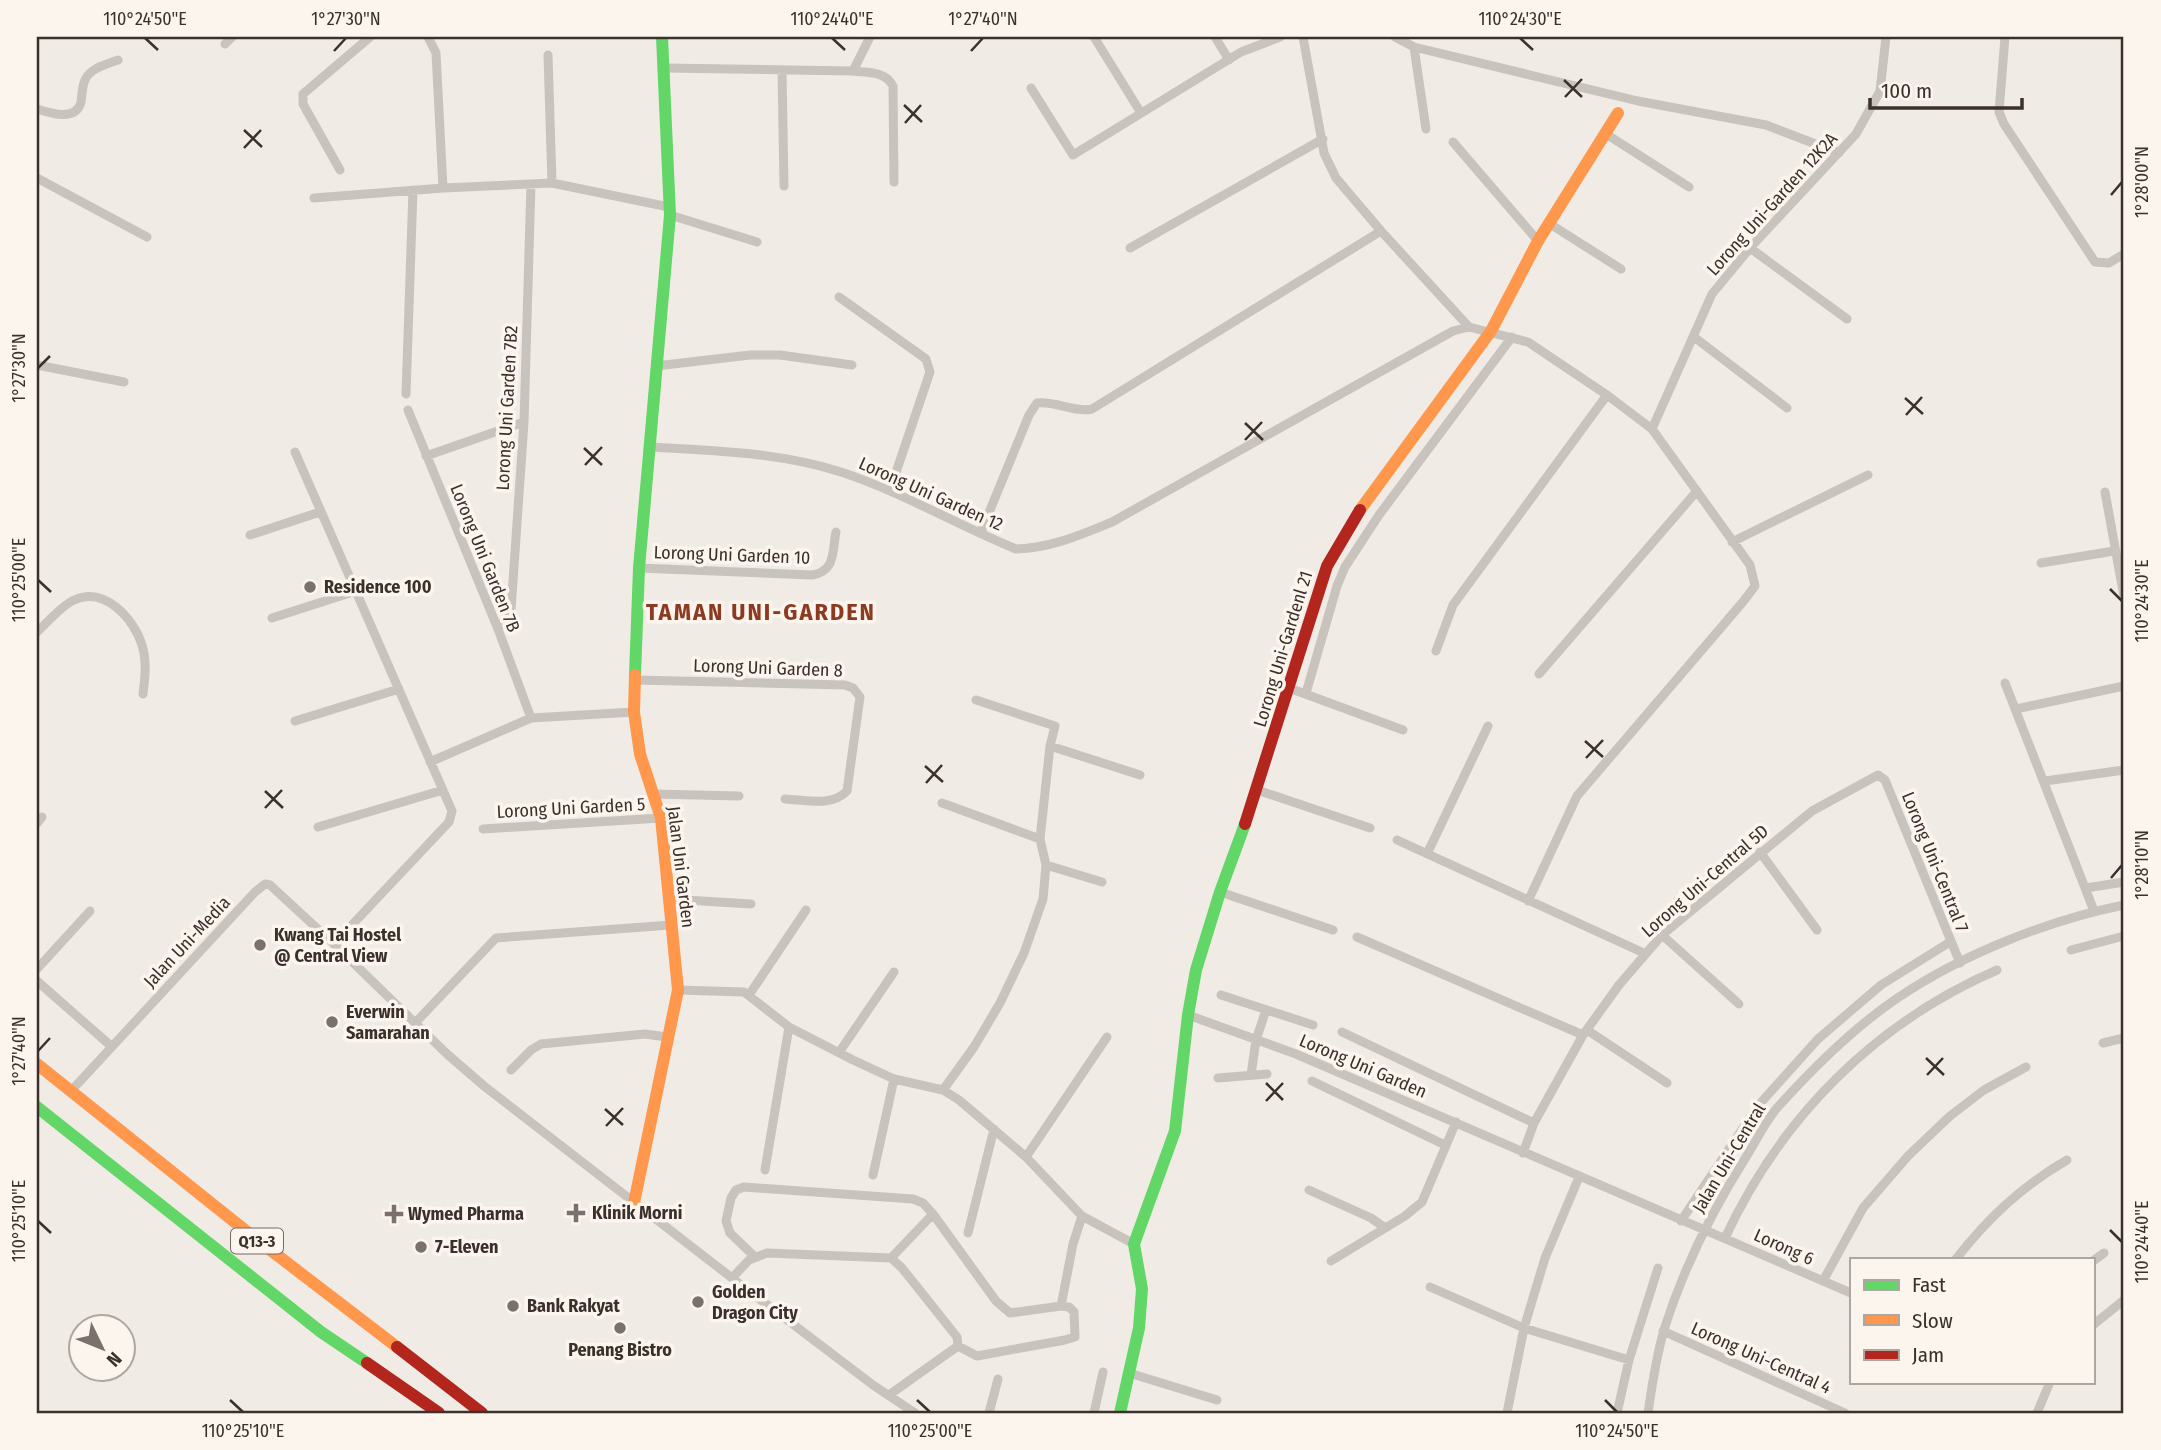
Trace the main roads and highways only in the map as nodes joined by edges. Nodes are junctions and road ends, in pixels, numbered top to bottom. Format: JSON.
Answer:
{"nodes":[{"id":1,"x":662,"y":37,"type":"edge"},
{"id":2,"x":1618,"y":113,"type":"dead end"},
{"id":3,"x":37,"y":1063,"type":"edge"},
{"id":4,"x":37,"y":1107,"type":"edge"},
{"id":5,"x":634,"y":1203,"type":"road end"},
{"id":6,"x":439,"y":1413,"type":"edge"},
{"id":7,"x":482,"y":1413,"type":"edge"},
{"id":8,"x":1120,"y":1413,"type":"edge"}],
"edges":[{"from":1,"to":5,"type":"main road","name":"Jalan Uni Garden"},
{"from":2,"to":8,"type":"main road","name":"Lorong Uni-Gardenl 21"},
{"from":3,"to":7,"type":"main road","number":"Q13-3"},
{"from":4,"to":6,"type":"main road","number":"Q13-3"}]}
